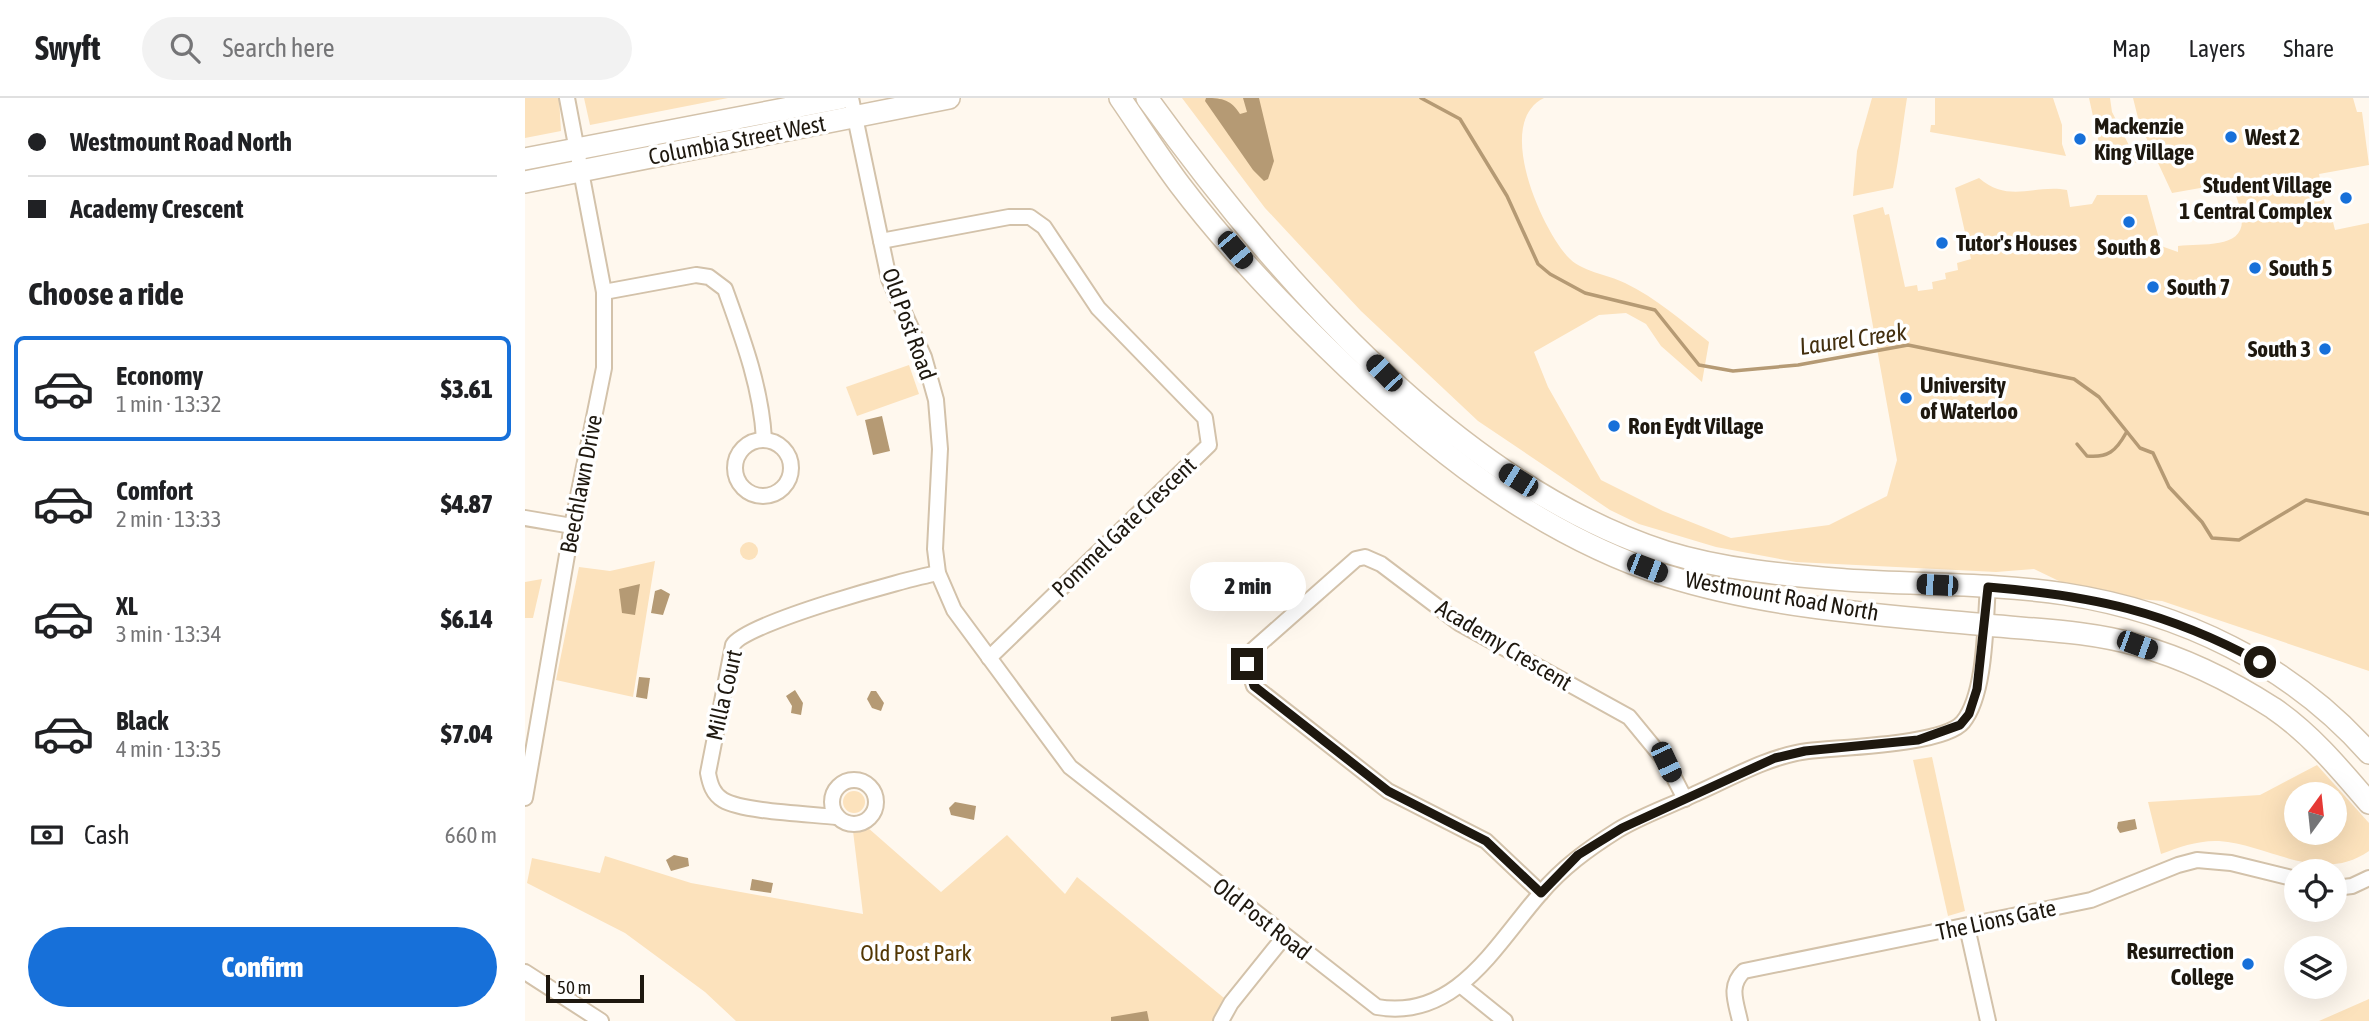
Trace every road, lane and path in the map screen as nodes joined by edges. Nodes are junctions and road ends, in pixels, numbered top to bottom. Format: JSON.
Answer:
{"nodes":[{"id":1,"x":567,"y":98,"type":"edge"},
{"id":2,"x":841,"y":98,"type":"edge"},
{"id":3,"x":949,"y":98,"type":"edge"},
{"id":4,"x":1120,"y":98,"type":"edge"},
{"id":5,"x":1147,"y":98,"type":"edge"},
{"id":6,"x":853,"y":108,"type":"edge"},
{"id":7,"x":525,"y":159,"type":"edge"},
{"id":8,"x":578,"y":160,"type":"junction"},
{"id":9,"x":525,"y":182,"type":"edge"},
{"id":10,"x":881,"y":242,"type":"junction"},
{"id":11,"x":604,"y":292,"type":"junction"},
{"id":12,"x":764,"y":439,"type":"junction"},
{"id":13,"x":525,"y":518,"type":"edge"},
{"id":14,"x":572,"y":526,"type":"junction"},
{"id":15,"x":938,"y":573,"type":"junction"},
{"id":16,"x":1988,"y":587,"type":"junction"},
{"id":17,"x":1985,"y":625,"type":"junction"},
{"id":18,"x":989,"y":658,"type":"junction"},
{"id":19,"x":2369,"y":752,"type":"edge"},
{"id":20,"x":526,"y":781,"type":"edge"},
{"id":21,"x":525,"y":797,"type":"edge"},
{"id":22,"x":1685,"y":799,"type":"junction"},
{"id":23,"x":2369,"y":803,"type":"edge"},
{"id":24,"x":837,"y":817,"type":"dead end"},
{"id":25,"x":2284,"y":876,"type":"edge"},
{"id":26,"x":2369,"y":878,"type":"edge"},
{"id":27,"x":2347,"y":887,"type":"edge"},
{"id":28,"x":1541,"y":893,"type":"junction"},
{"id":29,"x":1967,"y":927,"type":"junction"},
{"id":30,"x":1284,"y":937,"type":"junction"},
{"id":31,"x":525,"y":972,"type":"edge"},
{"id":32,"x":1465,"y":988,"type":"junction"},
{"id":33,"x":601,"y":1021,"type":"edge"},
{"id":34,"x":1221,"y":1021,"type":"edge"},
{"id":35,"x":1504,"y":1021,"type":"edge"},
{"id":36,"x":1740,"y":1021,"type":"edge"},
{"id":37,"x":1988,"y":1021,"type":"edge"}],
"edges":[{"from":1,"to":8,"type":"street","name":"Beechlawn Drive"},
{"from":2,"to":8,"type":"main road","name":"Columbia Street West"},
{"from":3,"to":6,"type":"main road","name":"Columbia Street West"},
{"from":4,"to":17,"type":"main road","name":"Westmount Road North"},
{"from":5,"to":16,"type":"main road","name":"Westmount Road North"},
{"from":6,"to":8,"type":"main road","name":"Columbia Street West"},
{"from":6,"to":10,"type":"street","name":"Old Post Road"},
{"from":7,"to":8,"type":"main road","name":"Columbia Street West"},
{"from":8,"to":9,"type":"main road","name":"Columbia Street West"},
{"from":8,"to":11,"type":"street","name":"Beechlawn Drive"},
{"from":10,"to":15,"type":"street","name":"Old Post Road"},
{"from":10,"to":18,"type":"street","name":"Pommel Gate Crescent"},
{"from":11,"to":12,"type":"street"},
{"from":11,"to":14,"type":"street","name":"Beechlawn Drive"},
{"from":12,"to":12,"type":"street"},
{"from":13,"to":14,"type":"street"},
{"from":14,"to":20,"type":"street","name":"Beechlawn Drive"},
{"from":15,"to":18,"type":"street","name":"Old Post Road"},
{"from":15,"to":24,"type":"street","name":"Milla Court"},
{"from":16,"to":17,"type":"street","name":"Old Post Road"},
{"from":16,"to":19,"type":"main road","name":"Westmount Road North"},
{"from":17,"to":22,"type":"street","name":"Old Post Road"},
{"from":17,"to":23,"type":"main road","name":"Westmount Road North"},
{"from":18,"to":30,"type":"street","name":"Old Post Road"},
{"from":20,"to":21,"type":"street","name":"Beechlawn Drive"},
{"from":22,"to":28,"type":"street","name":"Old Post Road"},
{"from":22,"to":28,"type":"street","name":"Academy Crescent"},
{"from":25,"to":29,"type":"street","name":"The Lions Gate"},
{"from":26,"to":27,"type":"street"},
{"from":28,"to":32,"type":"street","name":"Old Post Road"},
{"from":29,"to":36,"type":"street","name":"The Lions Gate"},
{"from":29,"to":37,"type":"street"},
{"from":30,"to":32,"type":"street","name":"Old Post Road"},
{"from":30,"to":34,"type":"street"},
{"from":31,"to":33,"type":"street"},
{"from":32,"to":35,"type":"street"}]}
